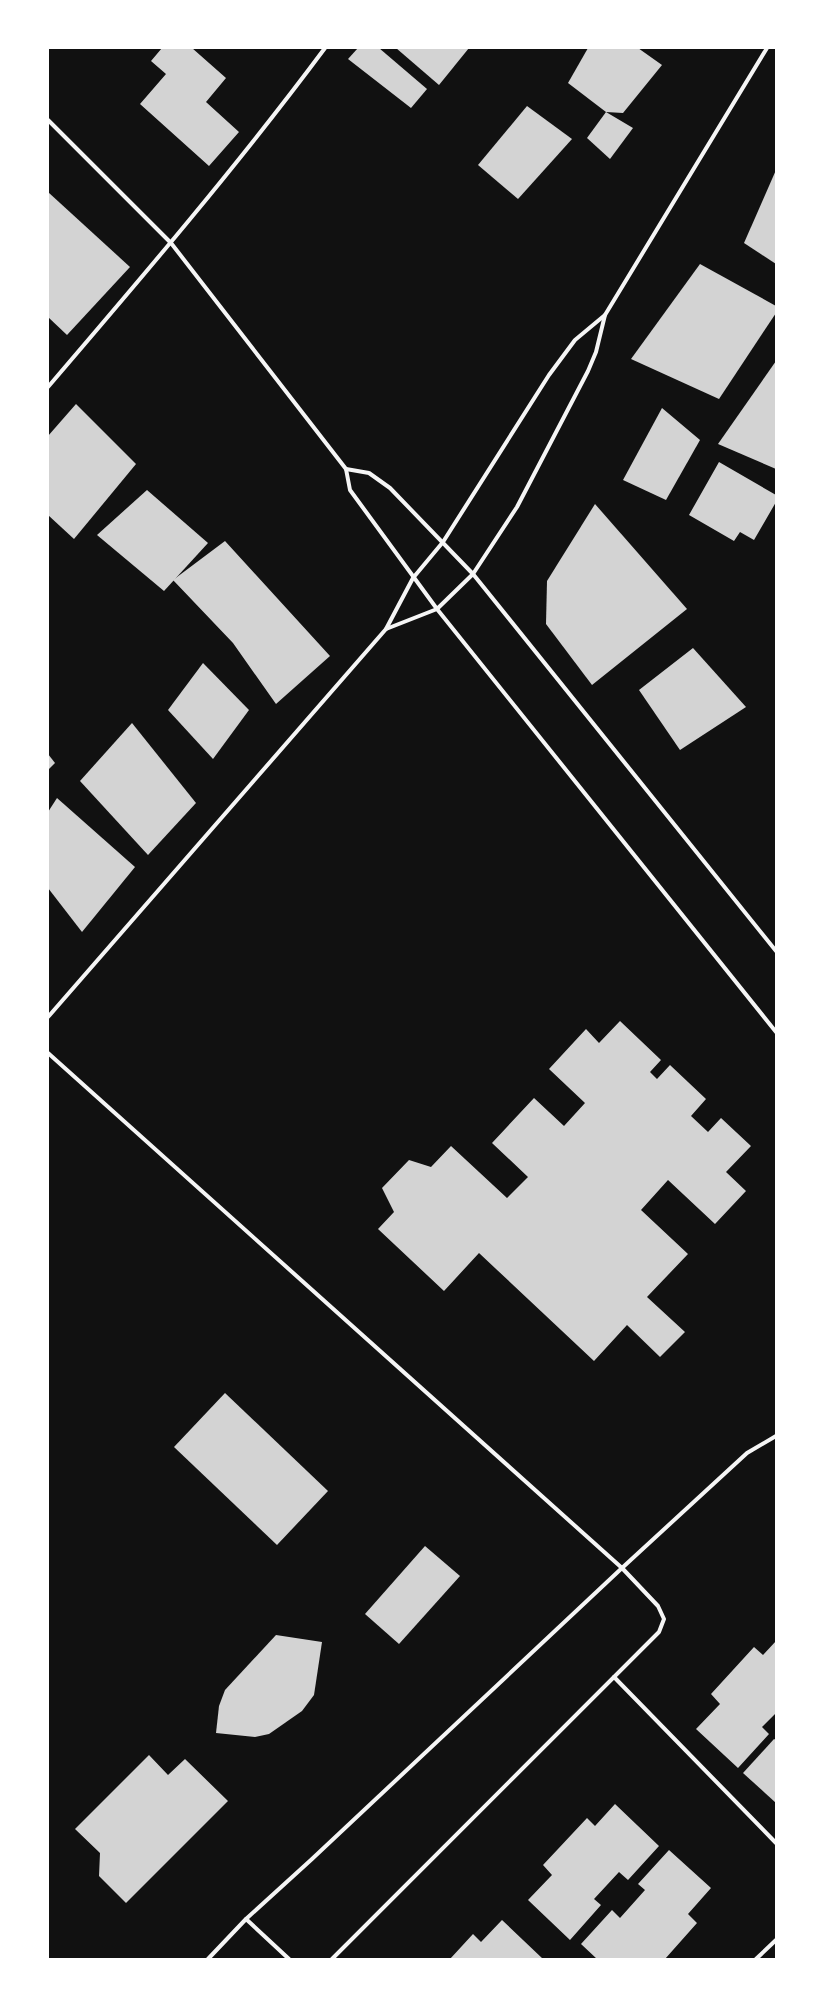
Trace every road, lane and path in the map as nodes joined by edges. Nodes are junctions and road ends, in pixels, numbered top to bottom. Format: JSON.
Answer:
{"nodes":[{"id":1,"x":325,"y":48,"type":"edge"},
{"id":2,"x":767,"y":48,"type":"edge"},
{"id":3,"x":48,"y":120,"type":"edge"},
{"id":4,"x":171,"y":243,"type":"junction"},
{"id":5,"x":604,"y":315,"type":"junction"},
{"id":6,"x":48,"y":387,"type":"edge"},
{"id":7,"x":346,"y":469,"type":"junction"},
{"id":8,"x":443,"y":542,"type":"junction"},
{"id":9,"x":473,"y":574,"type":"junction"},
{"id":10,"x":413,"y":578,"type":"junction"},
{"id":11,"x":437,"y":609,"type":"junction"},
{"id":12,"x":386,"y":629,"type":"junction"},
{"id":13,"x":776,"y":951,"type":"edge"},
{"id":14,"x":48,"y":1017,"type":"edge"},
{"id":15,"x":776,"y":1032,"type":"edge"},
{"id":16,"x":48,"y":1054,"type":"edge"},
{"id":17,"x":776,"y":1436,"type":"edge"},
{"id":18,"x":622,"y":1568,"type":"junction"},
{"id":19,"x":614,"y":1677,"type":"junction"},
{"id":20,"x":776,"y":1843,"type":"edge"},
{"id":21,"x":246,"y":1919,"type":"junction"},
{"id":22,"x":776,"y":1940,"type":"edge"},
{"id":23,"x":208,"y":1959,"type":"edge"},
{"id":24,"x":289,"y":1959,"type":"edge"},
{"id":25,"x":332,"y":1959,"type":"edge"},
{"id":26,"x":756,"y":1959,"type":"edge"}],
"edges":[{"from":1,"to":4,"type":"street"},
{"from":2,"to":5,"type":"street"},
{"from":3,"to":4,"type":"street"},
{"from":4,"to":6,"type":"street"},
{"from":4,"to":7,"type":"street"},
{"from":5,"to":8,"type":"street"},
{"from":5,"to":9,"type":"street"},
{"from":7,"to":8,"type":"street"},
{"from":7,"to":10,"type":"street"},
{"from":8,"to":9,"type":"street"},
{"from":8,"to":10,"type":"street"},
{"from":9,"to":11,"type":"street"},
{"from":9,"to":13,"type":"street"},
{"from":10,"to":11,"type":"street"},
{"from":10,"to":12,"type":"street"},
{"from":11,"to":12,"type":"street"},
{"from":11,"to":15,"type":"street"},
{"from":12,"to":14,"type":"street"},
{"from":16,"to":18,"type":"street"},
{"from":17,"to":18,"type":"street"},
{"from":18,"to":19,"type":"street"},
{"from":18,"to":21,"type":"street"},
{"from":19,"to":20,"type":"street"},
{"from":19,"to":25,"type":"street"},
{"from":21,"to":23,"type":"street"},
{"from":21,"to":24,"type":"street"},
{"from":22,"to":26,"type":"street"}]}
